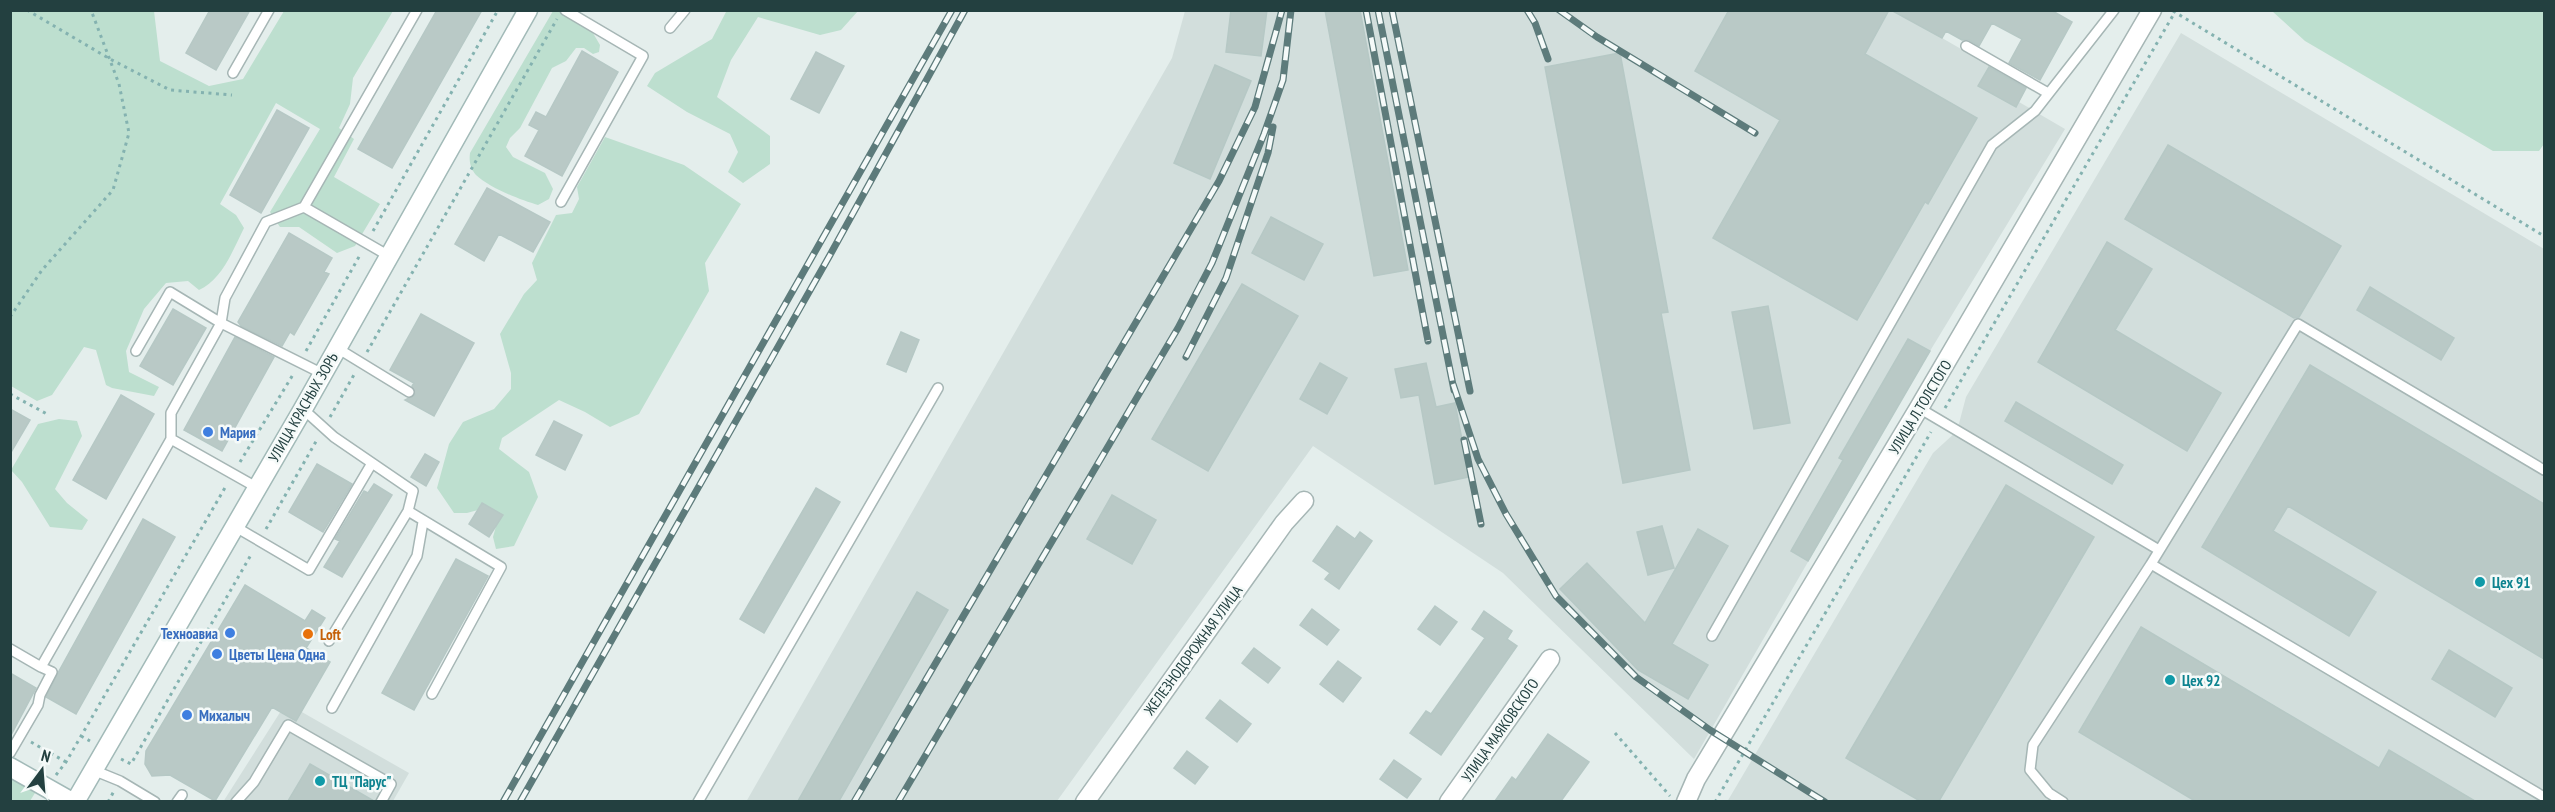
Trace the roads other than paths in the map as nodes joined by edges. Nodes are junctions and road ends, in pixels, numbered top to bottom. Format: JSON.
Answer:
{"nodes":[{"id":1,"x":269,"y":10,"type":"edge"},
{"id":2,"x":417,"y":10,"type":"edge"},
{"id":3,"x":528,"y":10,"type":"edge"},
{"id":4,"x":563,"y":10,"type":"edge"},
{"id":5,"x":685,"y":10,"type":"edge"},
{"id":6,"x":2114,"y":10,"type":"edge"},
{"id":7,"x":2152,"y":10,"type":"edge"},
{"id":8,"x":670,"y":28,"type":"dead end"},
{"id":9,"x":1966,"y":46,"type":"dead end"},
{"id":10,"x":233,"y":73,"type":"dead end"},
{"id":11,"x":2048,"y":93,"type":"junction"},
{"id":12,"x":561,"y":202,"type":"dead end"},
{"id":13,"x":304,"y":207,"type":"junction"},
{"id":14,"x":389,"y":256,"type":"junction"},
{"id":15,"x":221,"y":323,"type":"junction"},
{"id":16,"x":337,"y":348,"type":"junction"},
{"id":17,"x":136,"y":351,"type":"dead end"},
{"id":18,"x":322,"y":374,"type":"junction"},
{"id":19,"x":938,"y":388,"type":"dead end"},
{"id":20,"x":409,"y":392,"type":"dead end"},
{"id":21,"x":1919,"y":408,"type":"junction"},
{"id":22,"x":303,"y":409,"type":"junction"},
{"id":23,"x":171,"y":439,"type":"junction"},
{"id":24,"x":372,"y":463,"type":"junction"},
{"id":25,"x":2544,"y":470,"type":"edge"},
{"id":26,"x":256,"y":488,"type":"junction"},
{"id":27,"x":1304,"y":501,"type":"dead end"},
{"id":28,"x":408,"y":511,"type":"junction"},
{"id":29,"x":423,"y":522,"type":"junction"},
{"id":30,"x":234,"y":526,"type":"junction"},
{"id":31,"x":2159,"y":550,"type":"junction"},
{"id":32,"x":2151,"y":564,"type":"junction"},
{"id":33,"x":1712,"y":636,"type":"dead end"},
{"id":34,"x":329,"y":641,"type":"dead end"},
{"id":35,"x":10,"y":649,"type":"edge"},
{"id":36,"x":1550,"y":659,"type":"dead end"},
{"id":37,"x":41,"y":667,"type":"junction"},
{"id":38,"x":432,"y":694,"type":"dead end"},
{"id":39,"x":332,"y":708,"type":"dead end"},
{"id":40,"x":10,"y":753,"type":"edge"},
{"id":41,"x":10,"y":767,"type":"edge"},
{"id":42,"x":93,"y":770,"type":"junction"},
{"id":43,"x":2544,"y":797,"type":"edge"},
{"id":44,"x":73,"y":801,"type":"edge"},
{"id":45,"x":155,"y":801,"type":"edge"},
{"id":46,"x":236,"y":801,"type":"edge"},
{"id":47,"x":381,"y":801,"type":"edge"},
{"id":48,"x":698,"y":801,"type":"edge"},
{"id":49,"x":1085,"y":801,"type":"edge"},
{"id":50,"x":1449,"y":801,"type":"edge"},
{"id":51,"x":1686,"y":801,"type":"edge"},
{"id":52,"x":2063,"y":801,"type":"edge"}],
"edges":[{"from":1,"to":10,"type":"lane"},
{"from":2,"to":13,"type":"lane"},
{"from":3,"to":14,"type":"street","name":"УЛИЦА КРАСНЫХ ЗОРЬ"},
{"from":4,"to":12,"type":"lane"},
{"from":5,"to":8,"type":"lane"},
{"from":6,"to":11,"type":"lane"},
{"from":7,"to":21,"type":"street","name":"УЛИЦА Л.ТОЛСТОГО"},
{"from":9,"to":11,"type":"lane"},
{"from":11,"to":33,"type":"lane"},
{"from":13,"to":14,"type":"lane"},
{"from":13,"to":15,"type":"lane"},
{"from":14,"to":16,"type":"street","name":"УЛИЦА КРАСНЫХ ЗОРЬ"},
{"from":15,"to":17,"type":"lane"},
{"from":15,"to":18,"type":"lane"},
{"from":15,"to":23,"type":"lane"},
{"from":16,"to":18,"type":"street","name":"УЛИЦА КРАСНЫХ ЗОРЬ"},
{"from":16,"to":20,"type":"lane"},
{"from":18,"to":22,"type":"street","name":"УЛИЦА КРАСНЫХ ЗОРЬ"},
{"from":19,"to":48,"type":"lane"},
{"from":21,"to":31,"type":"lane"},
{"from":21,"to":51,"type":"street","name":"УЛИЦА Л.ТОЛСТОГО"},
{"from":22,"to":24,"type":"lane"},
{"from":22,"to":26,"type":"street","name":"УЛИЦА КРАСНЫХ ЗОРЬ"},
{"from":23,"to":26,"type":"lane"},
{"from":23,"to":37,"type":"lane"},
{"from":24,"to":28,"type":"lane"},
{"from":24,"to":30,"type":"lane"},
{"from":25,"to":31,"type":"lane"},
{"from":26,"to":30,"type":"street","name":"УЛИЦА КРАСНЫХ ЗОРЬ"},
{"from":27,"to":49,"type":"street","name":"ЖЕЛЕЗНОДОРОЖНАЯ УЛИЦА"},
{"from":28,"to":29,"type":"lane"},
{"from":28,"to":34,"type":"lane"},
{"from":29,"to":38,"type":"lane"},
{"from":29,"to":39,"type":"lane"},
{"from":30,"to":42,"type":"street","name":"УЛИЦА КРАСНЫХ ЗОРЬ"},
{"from":31,"to":32,"type":"lane"},
{"from":32,"to":43,"type":"lane"},
{"from":32,"to":52,"type":"lane"},
{"from":35,"to":37,"type":"lane"},
{"from":36,"to":50,"type":"street","name":"УЛИЦА МАЯКОВСКОГО"},
{"from":37,"to":40,"type":"lane"},
{"from":41,"to":44,"type":"street"},
{"from":42,"to":44,"type":"street","name":"УЛИЦА КРАСНЫХ ЗОРЬ"},
{"from":42,"to":45,"type":"lane"},
{"from":46,"to":47,"type":"lane"}]}
